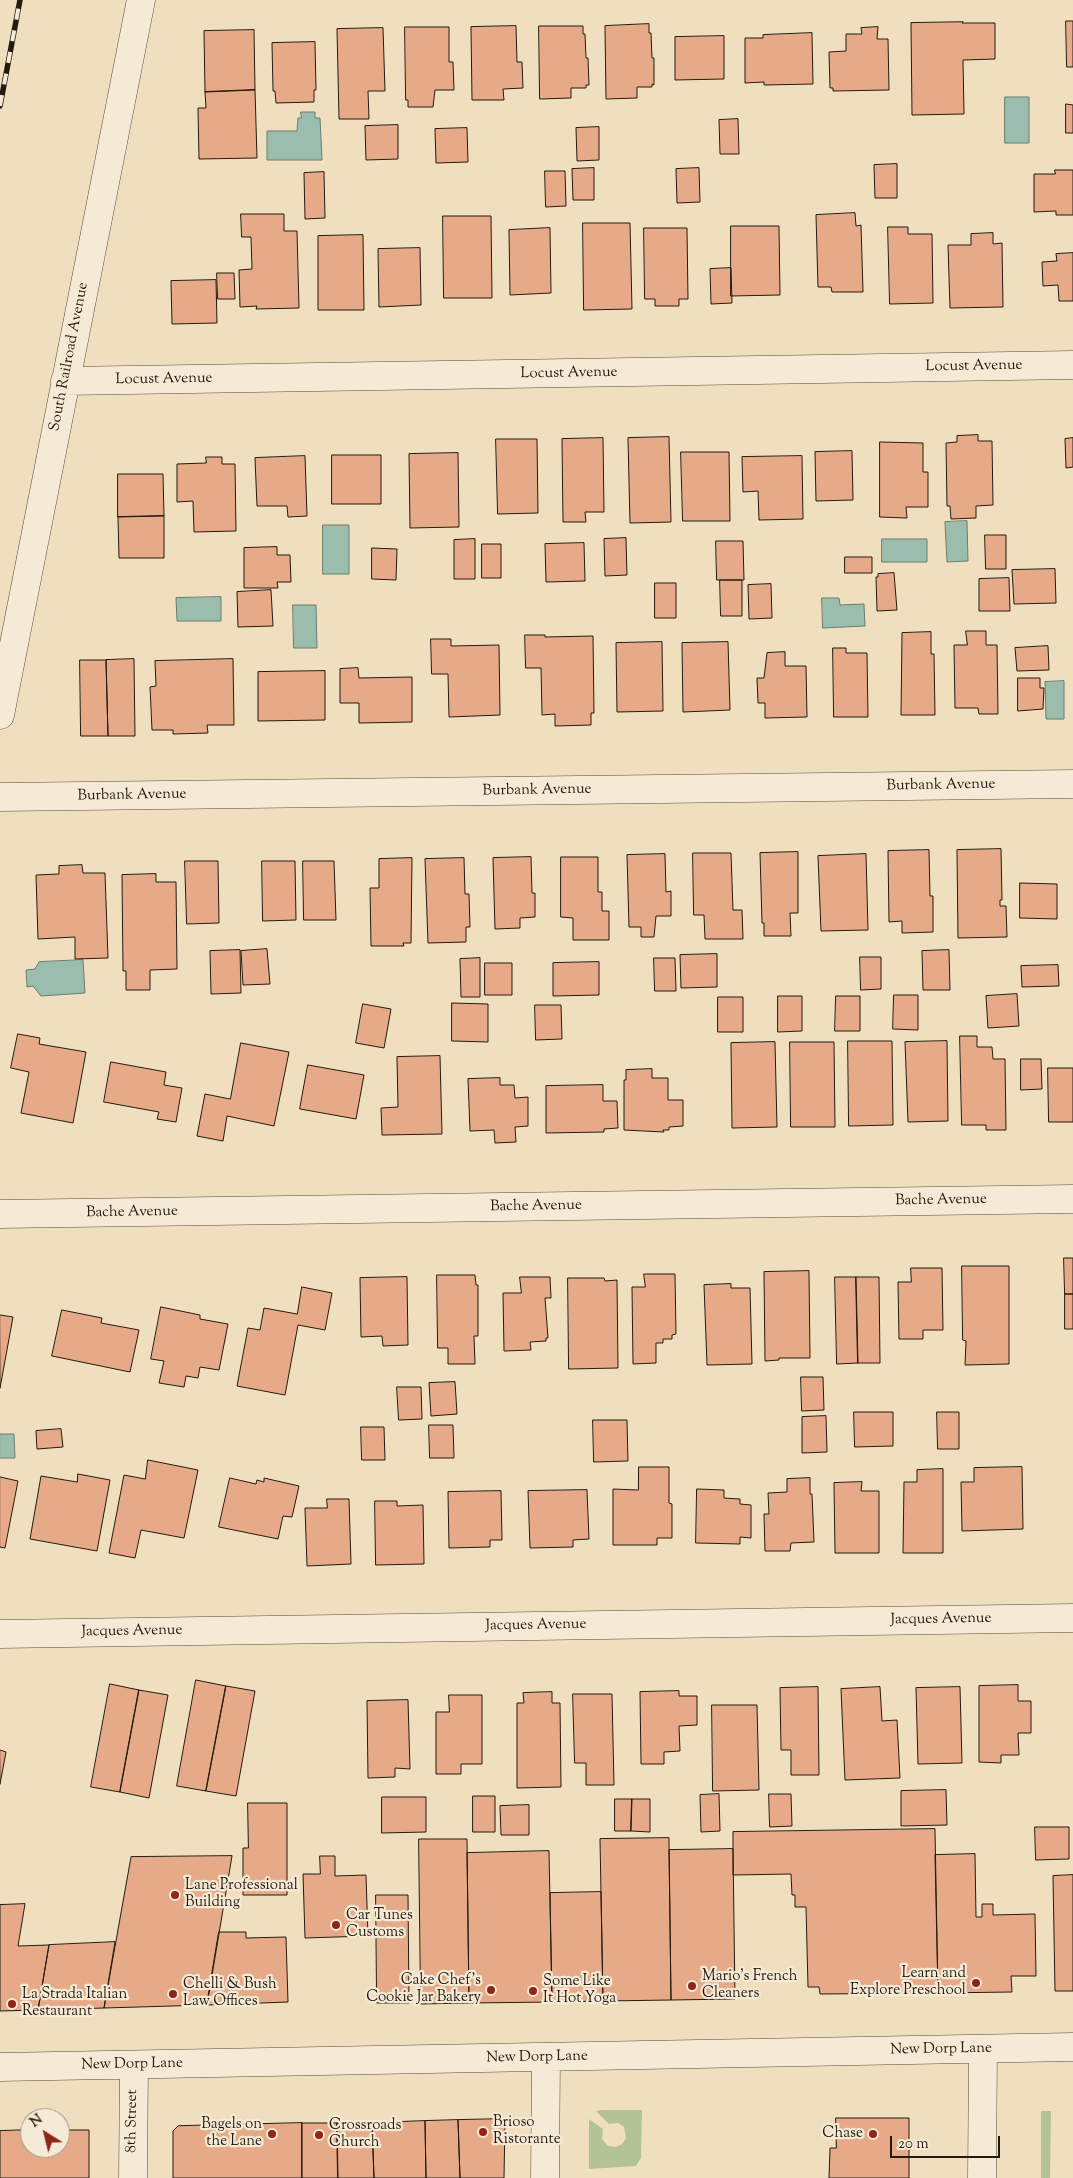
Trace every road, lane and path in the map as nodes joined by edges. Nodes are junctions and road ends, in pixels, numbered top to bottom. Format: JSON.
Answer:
{"nodes":[{"id":1,"x":141,"y":0,"type":"edge"},
{"id":2,"x":1073,"y":365,"type":"edge"},
{"id":3,"x":65,"y":381,"type":"junction"},
{"id":4,"x":0,"y":714,"type":"edge"},
{"id":5,"x":1073,"y":784,"type":"edge"},
{"id":6,"x":0,"y":798,"type":"edge"},
{"id":7,"x":1073,"y":1199,"type":"edge"},
{"id":8,"x":0,"y":1214,"type":"edge"},
{"id":9,"x":1073,"y":1618,"type":"edge"},
{"id":10,"x":0,"y":1634,"type":"edge"},
{"id":11,"x":1073,"y":2047,"type":"edge"},
{"id":12,"x":983,"y":2049,"type":"junction"},
{"id":13,"x":546,"y":2058,"type":"junction"},
{"id":14,"x":134,"y":2065,"type":"junction"},
{"id":15,"x":0,"y":2068,"type":"edge"},
{"id":16,"x":133,"y":2178,"type":"edge"},
{"id":17,"x":546,"y":2178,"type":"edge"},
{"id":18,"x":982,"y":2178,"type":"edge"}],
"edges":[{"from":1,"to":3,"type":"street","name":"South Railroad Avenue"},
{"from":2,"to":3,"type":"street","name":"Locust Avenue"},
{"from":3,"to":4,"type":"street","name":"South Railroad Avenue"},
{"from":5,"to":6,"type":"street","name":"Burbank Avenue"},
{"from":7,"to":8,"type":"street","name":"Bache Avenue"},
{"from":9,"to":10,"type":"street","name":"Jacques Avenue"},
{"from":11,"to":12,"type":"street","name":"New Dorp Lane"},
{"from":12,"to":13,"type":"street","name":"New Dorp Lane"},
{"from":12,"to":18,"type":"street"},
{"from":13,"to":14,"type":"street","name":"New Dorp Lane"},
{"from":13,"to":17,"type":"street"},
{"from":14,"to":15,"type":"street","name":"New Dorp Lane"},
{"from":14,"to":16,"type":"street","name":"8th Street"}]}
